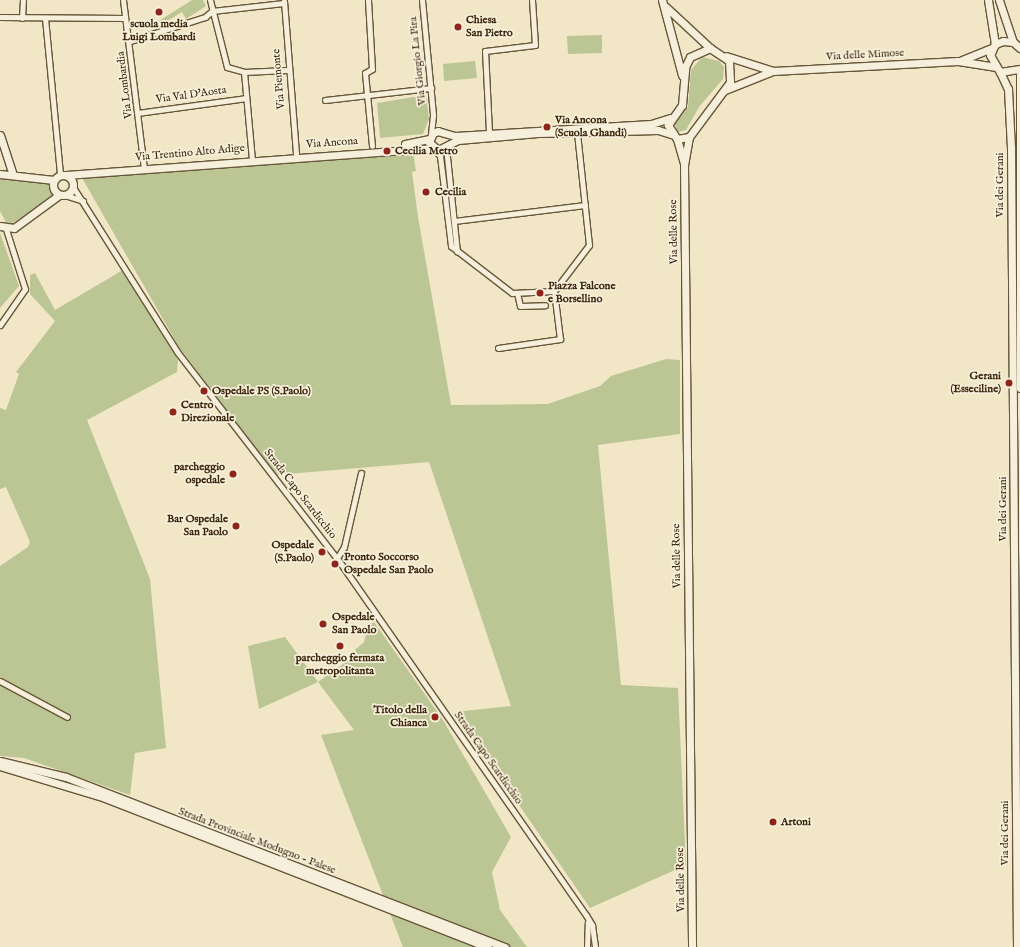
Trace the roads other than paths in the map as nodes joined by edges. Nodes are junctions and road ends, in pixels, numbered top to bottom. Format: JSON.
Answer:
{"nodes":[{"id":1,"x":23,"y":0,"type":"edge"},
{"id":2,"x":124,"y":0,"type":"edge"},
{"id":3,"x":210,"y":0,"type":"edge"},
{"id":4,"x":249,"y":0,"type":"edge"},
{"id":5,"x":368,"y":0,"type":"edge"},
{"id":6,"x":422,"y":0,"type":"edge"},
{"id":7,"x":532,"y":0,"type":"edge"},
{"id":8,"x":988,"y":0,"type":"edge"},
{"id":9,"x":999,"y":0,"type":"edge"},
{"id":10,"x":284,"y":1,"type":"edge"},
{"id":11,"x":663,"y":3,"type":"edge"},
{"id":12,"x":248,"y":7,"type":"junction"},
{"id":13,"x":212,"y":11,"type":"junction"},
{"id":14,"x":0,"y":17,"type":"edge"},
{"id":15,"x":22,"y":18,"type":"junction"},
{"id":16,"x":45,"y":18,"type":"junction"},
{"id":17,"x":126,"y":18,"type":"junction"},
{"id":18,"x":130,"y":41,"type":"junction"},
{"id":19,"x":1013,"y":42,"type":"junction"},
{"id":20,"x":994,"y":46,"type":"junction"},
{"id":21,"x":1020,"y":47,"type":"edge"},
{"id":22,"x":710,"y":48,"type":"junction"},
{"id":23,"x":725,"y":55,"type":"junction"},
{"id":24,"x":958,"y":61,"type":"junction"},
{"id":25,"x":998,"y":69,"type":"junction"},
{"id":26,"x":287,"y":70,"type":"junction"},
{"id":27,"x":1020,"y":70,"type":"edge"},
{"id":28,"x":773,"y":71,"type":"junction"},
{"id":29,"x":244,"y":72,"type":"junction"},
{"id":30,"x":683,"y":79,"type":"junction"},
{"id":31,"x":431,"y":88,"type":"junction"},
{"id":32,"x":725,"y":90,"type":"junction"},
{"id":33,"x":367,"y":94,"type":"junction"},
{"id":34,"x":246,"y":98,"type":"junction"},
{"id":35,"x":325,"y":100,"type":"dead end"},
{"id":36,"x":138,"y":113,"type":"junction"},
{"id":37,"x":670,"y":118,"type":"junction"},
{"id":38,"x":433,"y":120,"type":"junction"},
{"id":39,"x":489,"y":132,"type":"junction"},
{"id":40,"x":577,"y":132,"type":"junction"},
{"id":41,"x":443,"y":133,"type":"junction"},
{"id":42,"x":0,"y":135,"type":"edge"},
{"id":43,"x":674,"y":136,"type":"junction"},
{"id":44,"x":430,"y":137,"type":"junction"},
{"id":45,"x":689,"y":137,"type":"junction"},
{"id":46,"x":372,"y":146,"type":"junction"},
{"id":47,"x":446,"y":147,"type":"junction"},
{"id":48,"x":433,"y":148,"type":"junction"},
{"id":49,"x":296,"y":155,"type":"junction"},
{"id":50,"x":252,"y":160,"type":"junction"},
{"id":51,"x":684,"y":165,"type":"junction"},
{"id":52,"x":144,"y":168,"type":"junction"},
{"id":53,"x":12,"y":172,"type":"junction"},
{"id":54,"x":85,"y":173,"type":"junction"},
{"id":55,"x":0,"y":174,"type":"edge"},
{"id":56,"x":63,"y":175,"type":"junction"},
{"id":57,"x":54,"y":180,"type":"junction"},
{"id":58,"x":73,"y":184,"type":"junction"},
{"id":59,"x":62,"y":195,"type":"junction"},
{"id":60,"x":84,"y":201,"type":"junction"},
{"id":61,"x":585,"y":205,"type":"junction"},
{"id":62,"x":454,"y":221,"type":"junction"},
{"id":63,"x":3,"y":228,"type":"edge"},
{"id":64,"x":457,"y":251,"type":"junction"},
{"id":65,"x":554,"y":291,"type":"junction"},
{"id":66,"x":517,"y":293,"type":"junction"},
{"id":67,"x":545,"y":305,"type":"dead end"},
{"id":68,"x":0,"y":325,"type":"edge"},
{"id":69,"x":1019,"y":326,"type":"edge"},
{"id":70,"x":498,"y":348,"type":"dead end"},
{"id":71,"x":1020,"y":388,"type":"edge"},
{"id":72,"x":361,"y":473,"type":"dead end"},
{"id":73,"x":337,"y":558,"type":"junction"},
{"id":74,"x":0,"y":681,"type":"edge"},
{"id":75,"x":67,"y":717,"type":"dead end"},
{"id":76,"x":0,"y":761,"type":"edge"},
{"id":77,"x":0,"y":766,"type":"edge"},
{"id":78,"x":586,"y":915,"type":"junction"},
{"id":79,"x":488,"y":947,"type":"edge"},
{"id":80,"x":505,"y":947,"type":"edge"},
{"id":81,"x":587,"y":947,"type":"edge"},
{"id":82,"x":595,"y":947,"type":"edge"},
{"id":83,"x":692,"y":947,"type":"edge"},
{"id":84,"x":1017,"y":947,"type":"edge"}],
"edges":[{"from":1,"to":15,"type":"street"},
{"from":2,"to":17,"type":"street","name":"Via Lombardia"},
{"from":3,"to":13,"type":"street"},
{"from":4,"to":12,"type":"street"},
{"from":5,"to":33,"type":"street"},
{"from":6,"to":31,"type":"street","name":"Via Giorgio La Pira"},
{"from":7,"to":39,"type":"street"},
{"from":8,"to":20,"type":"street","name":"Via dei Gerani"},
{"from":9,"to":19,"type":"street"},
{"from":10,"to":12,"type":"street"},
{"from":10,"to":26,"type":"street","name":"Via Piemonte"},
{"from":11,"to":22,"type":"street"},
{"from":11,"to":30,"type":"street"},
{"from":12,"to":13,"type":"street"},
{"from":13,"to":18,"type":"street"},
{"from":13,"to":29,"type":"street"},
{"from":14,"to":15,"type":"street"},
{"from":15,"to":16,"type":"street"},
{"from":16,"to":17,"type":"street"},
{"from":16,"to":56,"type":"street"},
{"from":17,"to":18,"type":"street","name":"Via Lombardia"},
{"from":18,"to":36,"type":"street","name":"Via Lombardia"},
{"from":19,"to":20,"type":"street","name":"Via delle Mimose"},
{"from":19,"to":21,"type":"street"},
{"from":20,"to":24,"type":"street","name":"Via delle Mimose"},
{"from":20,"to":25,"type":"street","name":"Via dei Gerani"},
{"from":22,"to":23,"type":"street","name":"Via delle Mimose"},
{"from":22,"to":30,"type":"street"},
{"from":23,"to":28,"type":"street","name":"Via delle Mimose"},
{"from":23,"to":32,"type":"street"},
{"from":24,"to":25,"type":"street","name":"Via delle Mimose"},
{"from":24,"to":28,"type":"street","name":"Via delle Mimose"},
{"from":25,"to":27,"type":"street"},
{"from":25,"to":84,"type":"street","name":"Via dei Gerani"},
{"from":26,"to":29,"type":"street"},
{"from":26,"to":49,"type":"street","name":"Via Piemonte"},
{"from":27,"to":69,"type":"street","name":"Via dei Gerani"},
{"from":28,"to":32,"type":"street","name":"Via delle Mimose"},
{"from":29,"to":34,"type":"street"},
{"from":30,"to":37,"type":"street"},
{"from":31,"to":33,"type":"street"},
{"from":31,"to":38,"type":"street","name":"Via Giorgio La Pira"},
{"from":32,"to":45,"type":"street"},
{"from":33,"to":35,"type":"street"},
{"from":33,"to":46,"type":"street"},
{"from":34,"to":36,"type":"street","name":"Via Val D'Aosta"},
{"from":34,"to":50,"type":"street"},
{"from":36,"to":52,"type":"street","name":"Via Lombardia"},
{"from":37,"to":39,"type":"street"},
{"from":37,"to":43,"type":"street","name":"Via delle Rose"},
{"from":38,"to":41,"type":"street"},
{"from":38,"to":44,"type":"street","name":"Via Giorgio La Pira"},
{"from":39,"to":41,"type":"street"},
{"from":40,"to":43,"type":"street"},
{"from":40,"to":47,"type":"street"},
{"from":40,"to":61,"type":"street"},
{"from":41,"to":44,"type":"street","name":"Via Ancona"},
{"from":41,"to":47,"type":"street"},
{"from":42,"to":53,"type":"street"},
{"from":43,"to":45,"type":"street"},
{"from":43,"to":51,"type":"street","name":"Via delle Rose"},
{"from":44,"to":46,"type":"street","name":"Via Ancona"},
{"from":44,"to":48,"type":"street"},
{"from":45,"to":51,"type":"street","name":"Via delle Rose"},
{"from":46,"to":49,"type":"street","name":"Via Ancona"},
{"from":47,"to":48,"type":"street","name":"Via Ancona"},
{"from":47,"to":62,"type":"street"},
{"from":48,"to":49,"type":"street","name":"Via Ancona"},
{"from":48,"to":64,"type":"street"},
{"from":49,"to":50,"type":"street","name":"Via Trentino Alto Adige"},
{"from":50,"to":52,"type":"street","name":"Via Trentino Alto Adige"},
{"from":51,"to":83,"type":"street","name":"Via delle Rose"},
{"from":52,"to":54,"type":"street","name":"Via Trentino Alto Adige"},
{"from":53,"to":55,"type":"street"},
{"from":53,"to":57,"type":"street"},
{"from":54,"to":56,"type":"street","name":"Via Trentino Alto Adige"},
{"from":54,"to":58,"type":"street","name":"Via Trentino Alto Adige"},
{"from":56,"to":57,"type":"street"},
{"from":56,"to":58,"type":"street"},
{"from":57,"to":59,"type":"street"},
{"from":58,"to":59,"type":"street","name":"Via Trentino Alto Adige"},
{"from":58,"to":60,"type":"street","name":"Strada Capo Scardicchio"},
{"from":59,"to":60,"type":"street"},
{"from":59,"to":63,"type":"street","name":"Via Trentino Alto Adige"},
{"from":60,"to":73,"type":"street","name":"Strada Capo Scardicchio"},
{"from":61,"to":62,"type":"street"},
{"from":61,"to":65,"type":"street"},
{"from":62,"to":64,"type":"street"},
{"from":63,"to":68,"type":"street"},
{"from":64,"to":66,"type":"street"},
{"from":65,"to":66,"type":"street"},
{"from":65,"to":70,"type":"street"},
{"from":66,"to":67,"type":"street"},
{"from":69,"to":71,"type":"street","name":"Via dei Gerani"},
{"from":72,"to":73,"type":"street"},
{"from":73,"to":78,"type":"street","name":"Strada Capo Scardicchio"},
{"from":74,"to":75,"type":"street"},
{"from":76,"to":80,"type":"street","name":"Strada Provinciale Modugno - Palese"},
{"from":77,"to":79,"type":"street","name":"Strada Provinciale Modugno - Palese"},
{"from":78,"to":81,"type":"street"},
{"from":78,"to":82,"type":"street","name":"Strada Capo Scardicchio"}]}
